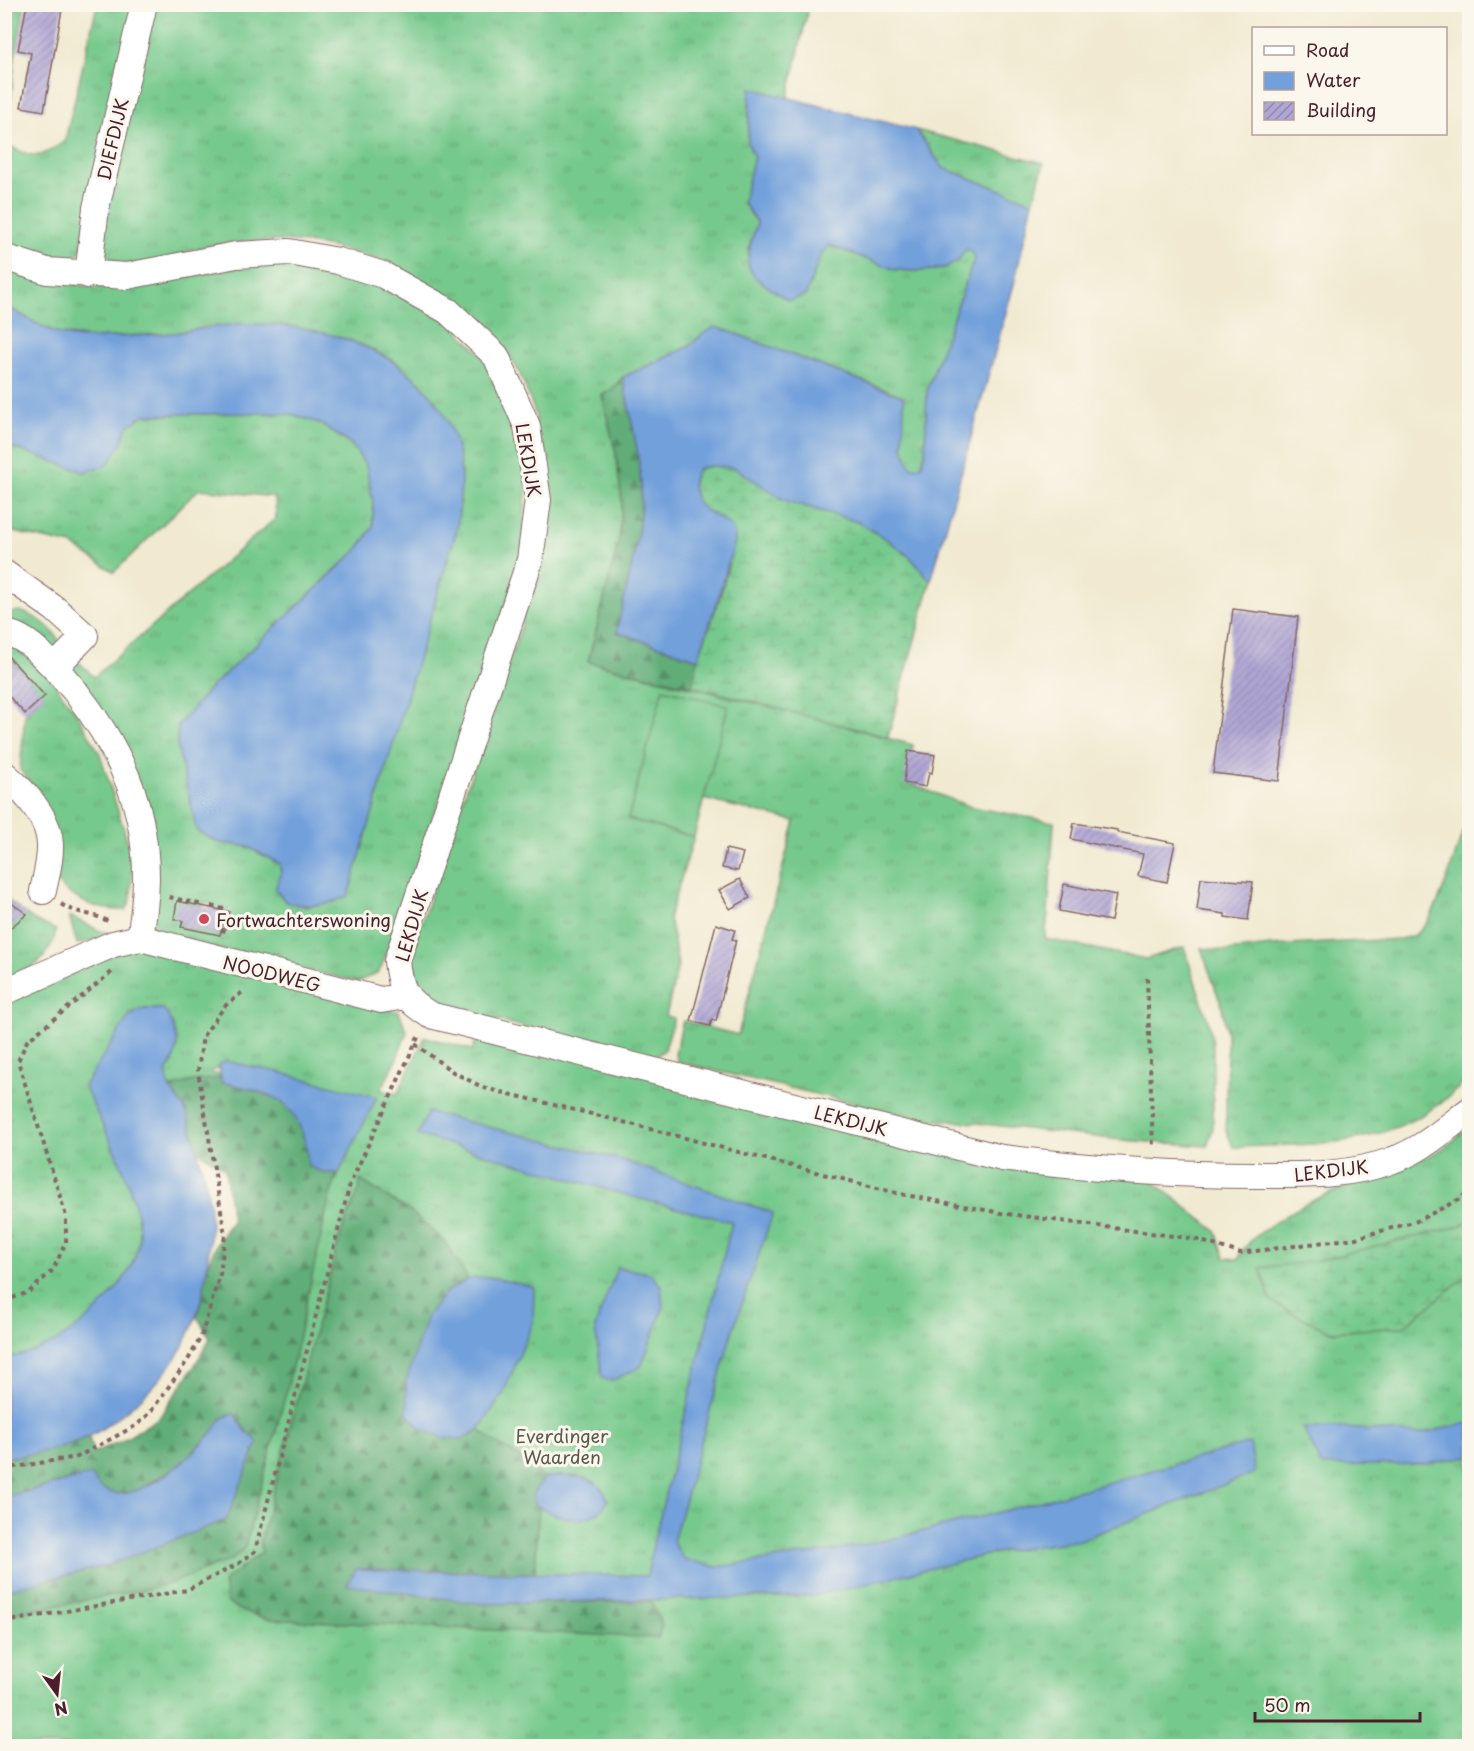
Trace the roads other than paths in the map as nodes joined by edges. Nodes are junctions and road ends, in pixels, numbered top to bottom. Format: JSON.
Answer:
{"nodes":[{"id":1,"x":144,"y":4,"type":"edge"},
{"id":2,"x":4,"y":257,"type":"edge"},
{"id":3,"x":87,"y":275,"type":"junction"},
{"id":4,"x":4,"y":573,"type":"edge"},
{"id":5,"x":15,"y":593,"type":"edge"},
{"id":6,"x":4,"y":633,"type":"edge"},
{"id":7,"x":55,"y":667,"type":"junction"},
{"id":8,"x":4,"y":774,"type":"edge"},
{"id":9,"x":43,"y":891,"type":"road end"},
{"id":10,"x":140,"y":938,"type":"junction"},
{"id":11,"x":4,"y":992,"type":"edge"},
{"id":12,"x":406,"y":996,"type":"junction"},
{"id":13,"x":1470,"y":1110,"type":"edge"}],
"edges":[{"from":1,"to":3,"type":"street","name":"DIEFDIJK"},
{"from":2,"to":3,"type":"street","name":"LEKDIJK"},
{"from":3,"to":12,"type":"street","name":"LEKDIJK"},
{"from":4,"to":5,"type":"street"},
{"from":5,"to":7,"type":"street"},
{"from":6,"to":7,"type":"street"},
{"from":7,"to":10,"type":"street"},
{"from":8,"to":9,"type":"street"},
{"from":10,"to":11,"type":"street"},
{"from":10,"to":12,"type":"street","name":"NOODWEG"},
{"from":12,"to":13,"type":"street","name":"LEKDIJK"}]}
